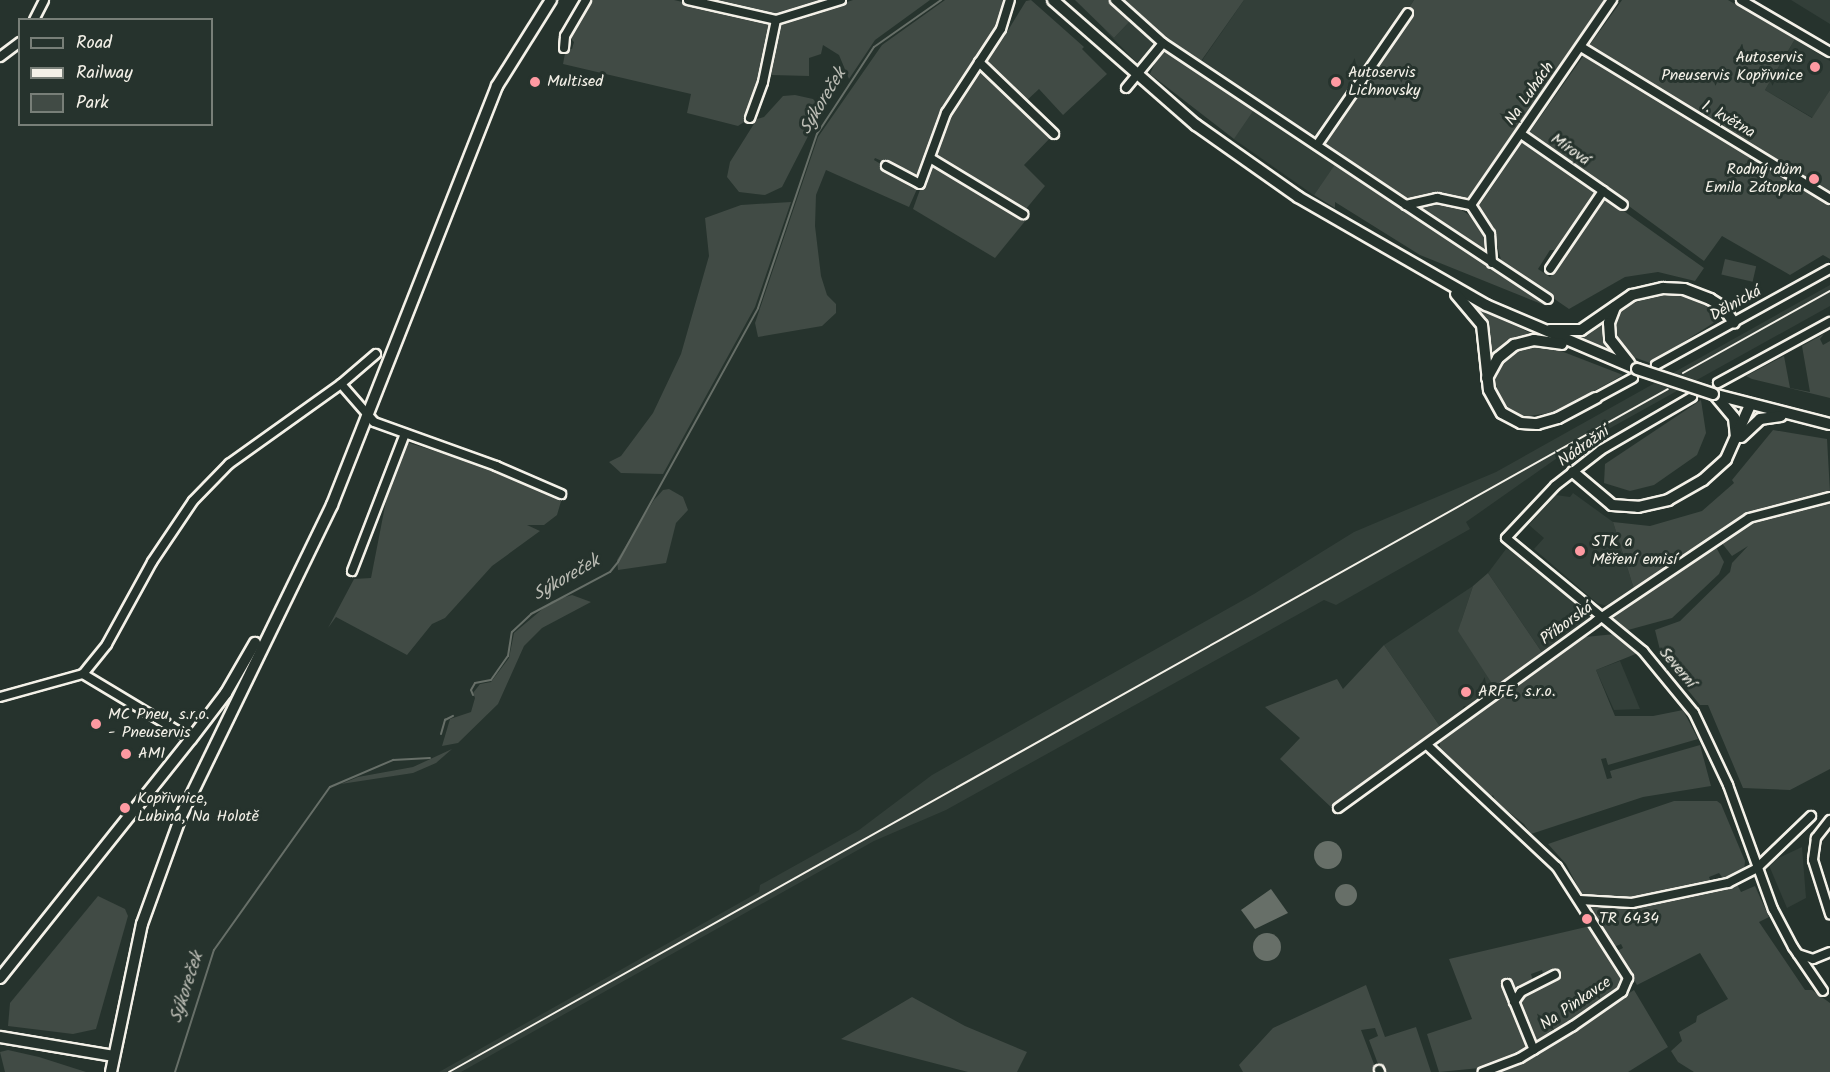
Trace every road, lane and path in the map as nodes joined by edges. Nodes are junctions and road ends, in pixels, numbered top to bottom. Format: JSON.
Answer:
{"nodes":[{"id":1,"x":44,"y":0,"type":"edge"},
{"id":2,"x":551,"y":0,"type":"edge"},
{"id":3,"x":586,"y":0,"type":"edge"},
{"id":4,"x":688,"y":0,"type":"edge"},
{"id":5,"x":841,"y":0,"type":"edge"},
{"id":6,"x":1010,"y":0,"type":"edge"},
{"id":7,"x":1053,"y":0,"type":"edge"},
{"id":8,"x":1115,"y":0,"type":"edge"},
{"id":9,"x":1612,"y":0,"type":"edge"},
{"id":10,"x":1741,"y":0,"type":"edge"},
{"id":11,"x":1408,"y":13,"type":"dead end"},
{"id":12,"x":35,"y":18,"type":"edge"},
{"id":13,"x":776,"y":20,"type":"junction"},
{"id":14,"x":1163,"y":43,"type":"junction"},
{"id":15,"x":18,"y":44,"type":"edge"},
{"id":16,"x":1581,"y":47,"type":"junction"},
{"id":17,"x":564,"y":48,"type":"dead end"},
{"id":18,"x":1830,"y":52,"type":"edge"},
{"id":19,"x":0,"y":57,"type":"edge"},
{"id":20,"x":979,"y":62,"type":"junction"},
{"id":21,"x":1136,"y":76,"type":"junction"},
{"id":22,"x":1126,"y":88,"type":"dead end"},
{"id":23,"x":750,"y":118,"type":"dead end"},
{"id":24,"x":1054,"y":134,"type":"dead end"},
{"id":25,"x":1521,"y":134,"type":"junction"},
{"id":26,"x":1317,"y":145,"type":"junction"},
{"id":27,"x":930,"y":158,"type":"junction"},
{"id":28,"x":886,"y":166,"type":"dead end"},
{"id":29,"x":1603,"y":190,"type":"junction"},
{"id":30,"x":1830,"y":199,"type":"edge"},
{"id":31,"x":1471,"y":205,"type":"junction"},
{"id":32,"x":1623,"y":205,"type":"dead end"},
{"id":33,"x":1406,"y":206,"type":"junction"},
{"id":34,"x":1023,"y":214,"type":"dead end"},
{"id":35,"x":1492,"y":263,"type":"junction"},
{"id":36,"x":1550,"y":269,"type":"dead end"},
{"id":37,"x":1830,"y":269,"type":"edge"},
{"id":38,"x":1439,"y":280,"type":"junction"},
{"id":39,"x":1548,"y":298,"type":"dead end"},
{"id":40,"x":1616,"y":306,"type":"junction"},
{"id":41,"x":1830,"y":322,"type":"edge"},
{"id":42,"x":1734,"y":323,"type":"junction"},
{"id":43,"x":1527,"y":324,"type":"junction"},
{"id":44,"x":1574,"y":345,"type":"junction"},
{"id":45,"x":376,"y":354,"type":"dead end"},
{"id":46,"x":1656,"y":365,"type":"dead end"},
{"id":47,"x":1635,"y":373,"type":"junction"},
{"id":48,"x":1487,"y":378,"type":"junction"},
{"id":49,"x":1718,"y":383,"type":"tunnel mouth"},
{"id":50,"x":341,"y":384,"type":"junction"},
{"id":51,"x":1713,"y":394,"type":"junction"},
{"id":52,"x":1692,"y":397,"type":"tunnel mouth"},
{"id":53,"x":1596,"y":398,"type":"joint"},
{"id":54,"x":1750,"y":405,"type":"junction"},
{"id":55,"x":369,"y":416,"type":"junction"},
{"id":56,"x":1796,"y":416,"type":"junction"},
{"id":57,"x":1830,"y":424,"type":"edge"},
{"id":58,"x":404,"y":436,"type":"junction"},
{"id":59,"x":1737,"y":441,"type":"junction"},
{"id":60,"x":1573,"y":472,"type":"junction"},
{"id":61,"x":561,"y":494,"type":"dead end"},
{"id":62,"x":1830,"y":497,"type":"edge"},
{"id":63,"x":1506,"y":538,"type":"joint"},
{"id":64,"x":313,"y":545,"type":"junction"},
{"id":65,"x":352,"y":572,"type":"dead end"},
{"id":66,"x":1602,"y":617,"type":"junction"},
{"id":67,"x":83,"y":674,"type":"junction"},
{"id":68,"x":2,"y":694,"type":"edge"},
{"id":69,"x":191,"y":739,"type":"junction"},
{"id":70,"x":1427,"y":745,"type":"junction"},
{"id":71,"x":1338,"y":808,"type":"dead end"},
{"id":72,"x":1810,"y":816,"type":"dead end"},
{"id":73,"x":1830,"y":820,"type":"edge"},
{"id":74,"x":1756,"y":867,"type":"junction"},
{"id":75,"x":1580,"y":900,"type":"junction"},
{"id":76,"x":1830,"y":914,"type":"edge"},
{"id":77,"x":1830,"y":952,"type":"edge"},
{"id":78,"x":1797,"y":954,"type":"junction"},
{"id":79,"x":1555,"y":975,"type":"dead end"},
{"id":80,"x":0,"y":978,"type":"edge"},
{"id":81,"x":1508,"y":984,"type":"dead end"},
{"id":82,"x":1823,"y":991,"type":"dead end"},
{"id":83,"x":1514,"y":1002,"type":"junction"},
{"id":84,"x":0,"y":1036,"type":"edge"},
{"id":85,"x":1534,"y":1050,"type":"junction"},
{"id":86,"x":112,"y":1056,"type":"junction"},
{"id":87,"x":111,"y":1072,"type":"edge"},
{"id":88,"x":1483,"y":1072,"type":"edge"}],
"edges":[{"from":1,"to":12,"type":"street"},
{"from":2,"to":55,"type":"main road"},
{"from":3,"to":17,"type":"street"},
{"from":4,"to":13,"type":"street"},
{"from":5,"to":13,"type":"street"},
{"from":6,"to":20,"type":"street"},
{"from":7,"to":21,"type":"main road"},
{"from":8,"to":14,"type":"street"},
{"from":9,"to":16,"type":"street","name":"Na Luhách"},
{"from":10,"to":18,"type":"street"},
{"from":11,"to":26,"type":"street"},
{"from":13,"to":23,"type":"street"},
{"from":14,"to":21,"type":"street"},
{"from":14,"to":26,"type":"street"},
{"from":15,"to":19,"type":"street"},
{"from":16,"to":25,"type":"street","name":"Na Luhách"},
{"from":16,"to":30,"type":"street","name":"1. května"},
{"from":20,"to":24,"type":"street"},
{"from":20,"to":27,"type":"street"},
{"from":21,"to":22,"type":"street"},
{"from":21,"to":38,"type":"main road"},
{"from":25,"to":29,"type":"street","name":"Mírová"},
{"from":25,"to":31,"type":"street","name":"Na Luhách"},
{"from":26,"to":33,"type":"street"},
{"from":27,"to":28,"type":"street"},
{"from":27,"to":34,"type":"street"},
{"from":29,"to":32,"type":"street","name":"Mírová"},
{"from":29,"to":36,"type":"street"},
{"from":31,"to":33,"type":"street"},
{"from":31,"to":35,"type":"street"},
{"from":33,"to":35,"type":"street"},
{"from":35,"to":39,"type":"street"},
{"from":37,"to":42,"type":"street","name":"Dělnická"},
{"from":38,"to":43,"type":"main road"},
{"from":38,"to":48,"type":"main road"},
{"from":40,"to":42,"type":"main road"},
{"from":40,"to":43,"type":"main road"},
{"from":40,"to":47,"type":"main road"},
{"from":41,"to":49,"type":"street"},
{"from":42,"to":46,"type":"street","name":"Dělnická"},
{"from":43,"to":44,"type":"main road"},
{"from":44,"to":47,"type":"main road"},
{"from":44,"to":48,"type":"main road"},
{"from":45,"to":50,"type":"street"},
{"from":47,"to":51,"type":"main road","bridge":true},
{"from":47,"to":53,"type":"street"},
{"from":48,"to":53,"type":"main road"},
{"from":50,"to":55,"type":"street"},
{"from":50,"to":67,"type":"street"},
{"from":51,"to":54,"type":"main road"},
{"from":51,"to":59,"type":"main road"},
{"from":52,"to":60,"type":"street","name":"Nádražní"},
{"from":54,"to":56,"type":"main road"},
{"from":54,"to":59,"type":"main road"},
{"from":55,"to":58,"type":"street"},
{"from":55,"to":64,"type":"main road"},
{"from":56,"to":57,"type":"main road"},
{"from":56,"to":59,"type":"main road"},
{"from":58,"to":61,"type":"street"},
{"from":58,"to":65,"type":"street"},
{"from":59,"to":60,"type":"main road"},
{"from":60,"to":63,"type":"street","name":"Nádražní"},
{"from":62,"to":66,"type":"street","name":"Příborská"},
{"from":63,"to":66,"type":"street","name":"Severní"},
{"from":64,"to":69,"type":"main road"},
{"from":64,"to":86,"type":"main road"},
{"from":66,"to":70,"type":"street","name":"Příborská"},
{"from":66,"to":74,"type":"street","name":"Severní"},
{"from":67,"to":68,"type":"street"},
{"from":67,"to":69,"type":"street"},
{"from":69,"to":80,"type":"main road"},
{"from":70,"to":71,"type":"street","name":"Příborská"},
{"from":70,"to":75,"type":"street","name":"Na Pinkavce"},
{"from":72,"to":74,"type":"street"},
{"from":73,"to":76,"type":"street"},
{"from":74,"to":75,"type":"street"},
{"from":74,"to":78,"type":"street","name":"Severní"},
{"from":75,"to":85,"type":"street","name":"Na Pinkavce"},
{"from":77,"to":78,"type":"street"},
{"from":78,"to":82,"type":"street","name":"Severní"},
{"from":79,"to":83,"type":"street"},
{"from":81,"to":83,"type":"street"},
{"from":83,"to":85,"type":"street"},
{"from":84,"to":86,"type":"main road"},
{"from":85,"to":88,"type":"street","name":"Na Pinkavce"},
{"from":86,"to":87,"type":"main road"}]}
